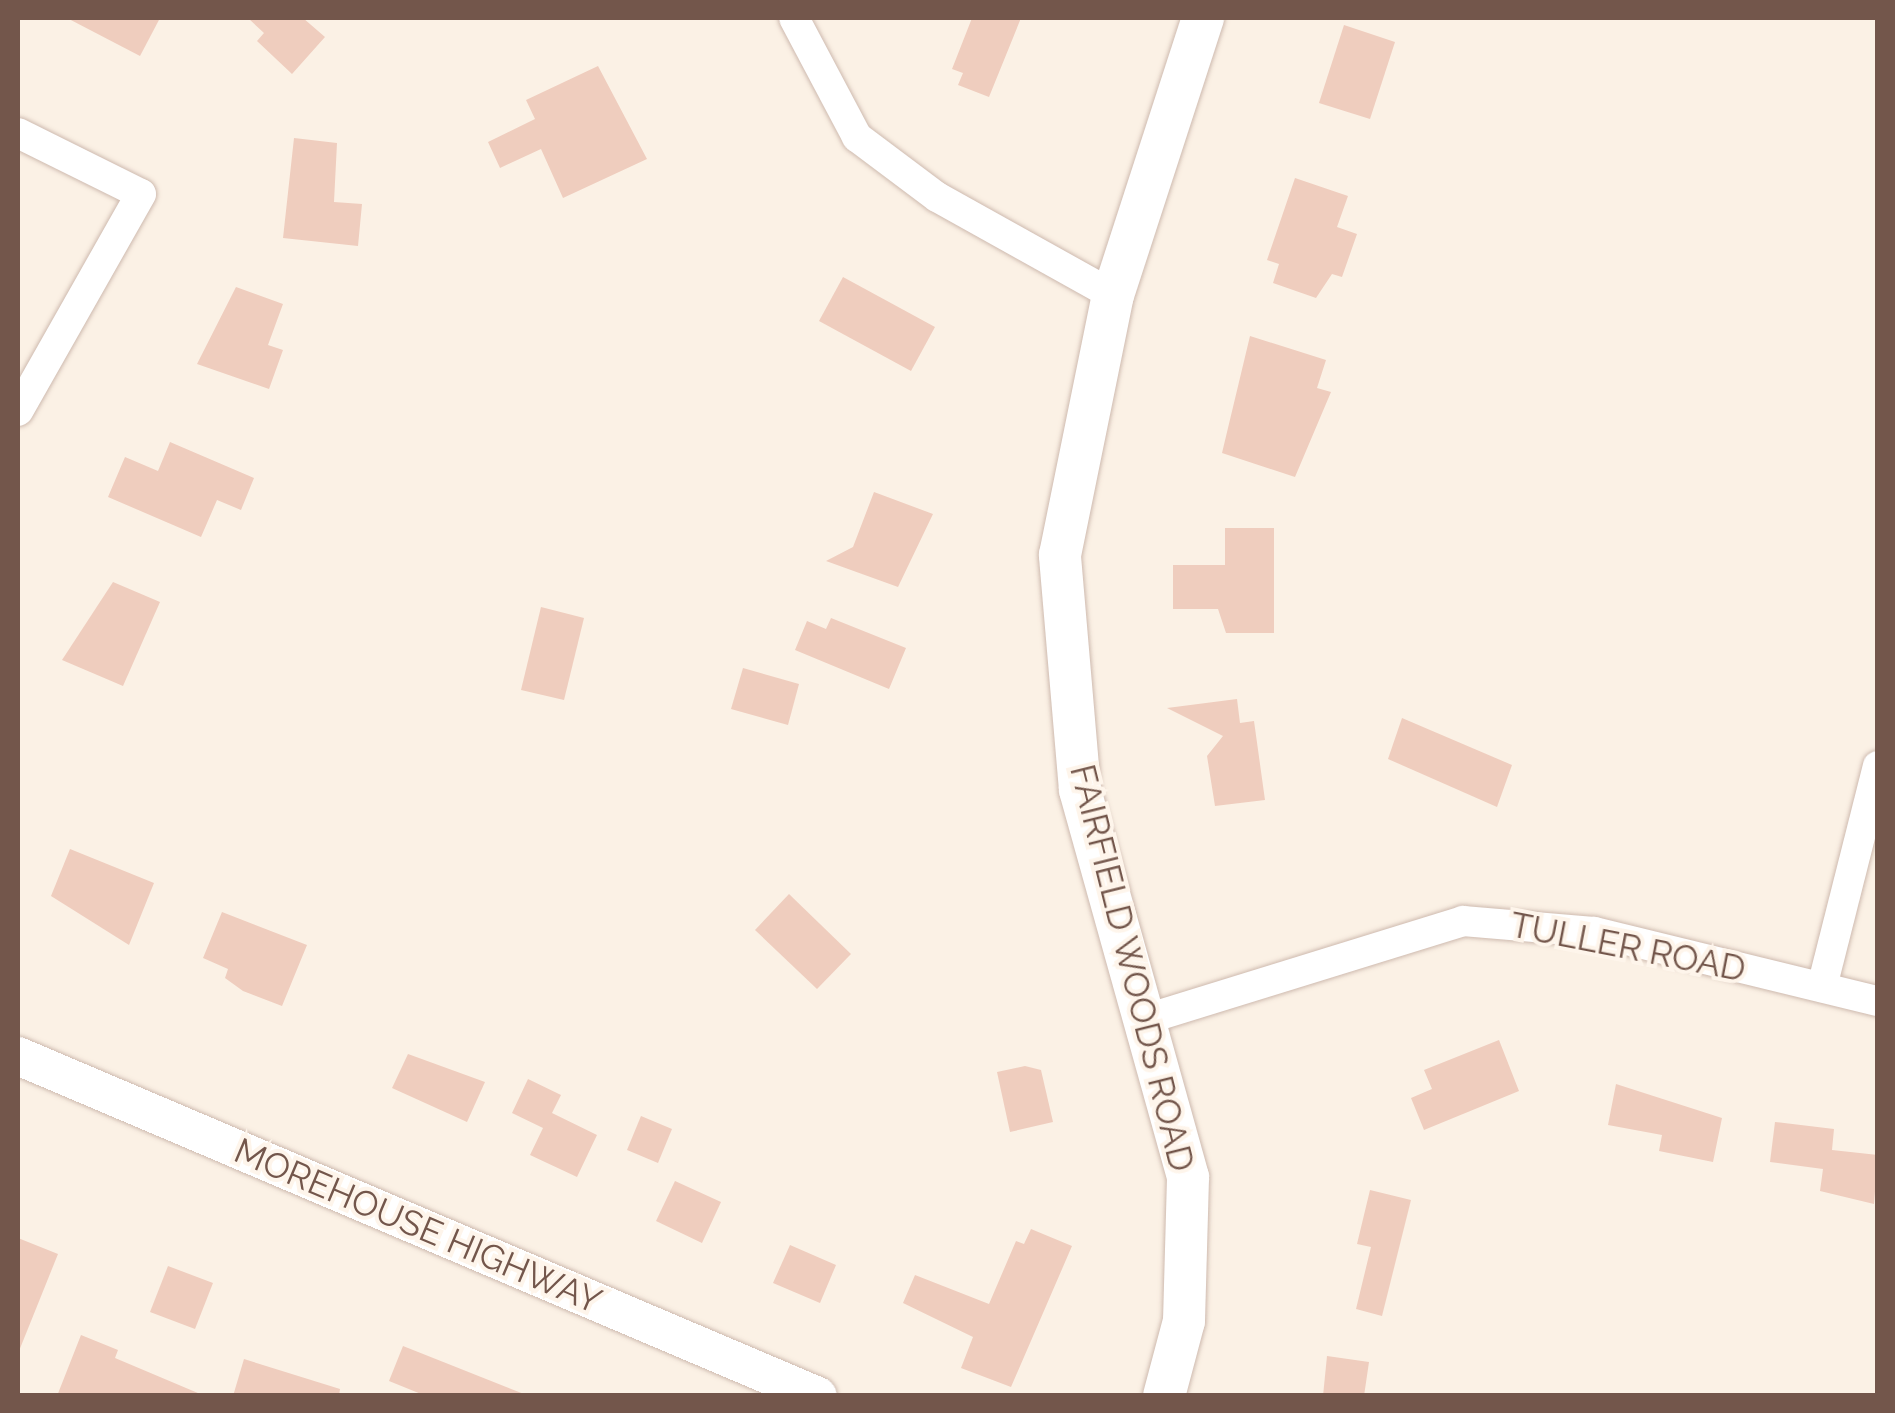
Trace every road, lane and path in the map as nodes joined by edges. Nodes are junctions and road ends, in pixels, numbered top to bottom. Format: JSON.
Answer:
{"nodes":[{"id":1,"x":794,"y":18,"type":"edge"},
{"id":2,"x":1202,"y":18,"type":"edge"},
{"id":3,"x":18,"y":133,"type":"edge"},
{"id":4,"x":1113,"y":295,"type":"junction"},
{"id":5,"x":18,"y":411,"type":"edge"},
{"id":6,"x":1878,"y":766,"type":"edge"},
{"id":7,"x":1822,"y":987,"type":"junction"},
{"id":8,"x":1878,"y":1001,"type":"edge"},
{"id":9,"x":1150,"y":1018,"type":"junction"},
{"id":10,"x":18,"y":1056,"type":"edge"},
{"id":11,"x":818,"y":1396,"type":"edge"},
{"id":12,"x":1164,"y":1396,"type":"edge"}],
"edges":[{"from":1,"to":4,"type":"street"},
{"from":2,"to":4,"type":"main road","name":"FAIRFIELD WOODS ROAD"},
{"from":3,"to":5,"type":"street"},
{"from":4,"to":9,"type":"main road","name":"FAIRFIELD WOODS ROAD"},
{"from":6,"to":7,"type":"street"},
{"from":7,"to":8,"type":"street","name":"TULLER ROAD"},
{"from":7,"to":9,"type":"street","name":"TULLER ROAD"},
{"from":9,"to":12,"type":"main road","name":"FAIRFIELD WOODS ROAD"},
{"from":10,"to":11,"type":"street","name":"MOREHOUSE HIGHWAY"}]}
